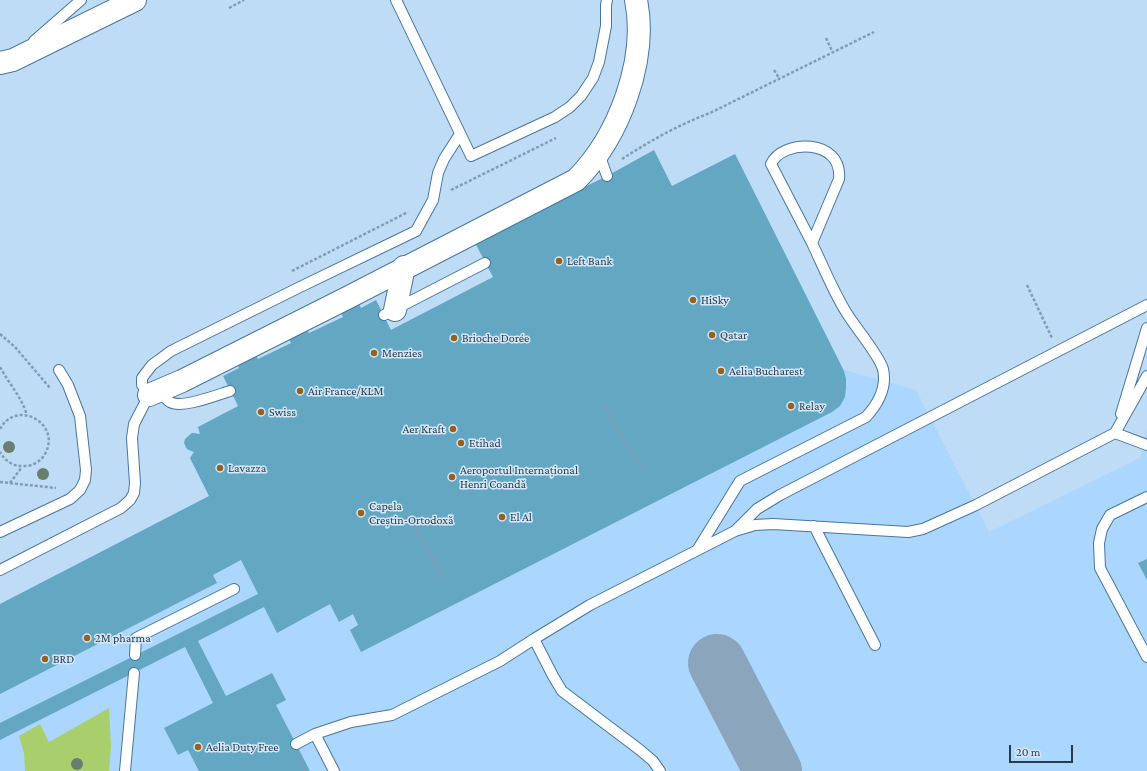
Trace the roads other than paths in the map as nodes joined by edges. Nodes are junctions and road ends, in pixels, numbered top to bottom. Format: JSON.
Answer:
{"nodes":[{"id":1,"x":81,"y":0,"type":"edge"},
{"id":2,"x":135,"y":0,"type":"edge"},
{"id":3,"x":396,"y":0,"type":"edge"},
{"id":4,"x":607,"y":0,"type":"edge"},
{"id":5,"x":636,"y":0,"type":"edge"},
{"id":6,"x":6,"y":61,"type":"edge"},
{"id":7,"x":460,"y":134,"type":"junction"},
{"id":8,"x":812,"y":243,"type":"junction"},
{"id":9,"x":485,"y":263,"type":"dead end"},
{"id":10,"x":404,"y":267,"type":"junction"},
{"id":11,"x":1147,"y":305,"type":"edge"},
{"id":12,"x":389,"y":312,"type":"joint"},
{"id":13,"x":1147,"y":328,"type":"edge"},
{"id":14,"x":59,"y":370,"type":"dead end"},
{"id":15,"x":1147,"y":376,"type":"edge"},
{"id":16,"x":230,"y":391,"type":"dead end"},
{"id":17,"x":154,"y":393,"type":"junction"},
{"id":18,"x":1115,"y":433,"type":"junction"},
{"id":19,"x":1147,"y":445,"type":"edge"},
{"id":20,"x":1147,"y":497,"type":"edge"},
{"id":21,"x":814,"y":526,"type":"junction"},
{"id":22,"x":734,"y":531,"type":"junction"},
{"id":23,"x":0,"y":532,"type":"edge"},
{"id":24,"x":697,"y":550,"type":"junction"},
{"id":25,"x":0,"y":570,"type":"edge"},
{"id":26,"x":234,"y":589,"type":"dead end"},
{"id":27,"x":534,"y":639,"type":"junction"},
{"id":28,"x":875,"y":644,"type":"dead end"},
{"id":29,"x":135,"y":655,"type":"dead end"},
{"id":30,"x":1147,"y":657,"type":"edge"},
{"id":31,"x":134,"y":672,"type":"dead end"},
{"id":32,"x":315,"y":734,"type":"junction"},
{"id":33,"x":296,"y":744,"type":"dead end"},
{"id":34,"x":125,"y":771,"type":"edge"},
{"id":35,"x":334,"y":771,"type":"edge"},
{"id":36,"x":660,"y":771,"type":"edge"}],
"edges":[{"from":1,"to":6,"type":"lane"},
{"from":2,"to":6,"type":"street"},
{"from":3,"to":7,"type":"lane"},
{"from":4,"to":7,"type":"lane"},
{"from":5,"to":10,"type":"street"},
{"from":7,"to":17,"type":"lane"},
{"from":8,"to":8,"type":"lane"},
{"from":8,"to":24,"type":"lane"},
{"from":9,"to":12,"type":"lane"},
{"from":10,"to":12,"type":"street"},
{"from":10,"to":17,"type":"street"},
{"from":11,"to":22,"type":"lane"},
{"from":13,"to":18,"type":"lane"},
{"from":14,"to":23,"type":"lane"},
{"from":15,"to":18,"type":"lane"},
{"from":16,"to":17,"type":"lane"},
{"from":17,"to":25,"type":"lane"},
{"from":18,"to":19,"type":"lane"},
{"from":18,"to":21,"type":"lane"},
{"from":20,"to":30,"type":"lane"},
{"from":21,"to":22,"type":"lane"},
{"from":21,"to":28,"type":"lane"},
{"from":22,"to":24,"type":"lane"},
{"from":24,"to":27,"type":"lane"},
{"from":26,"to":29,"type":"lane"},
{"from":27,"to":32,"type":"lane"},
{"from":27,"to":36,"type":"lane"},
{"from":31,"to":34,"type":"lane"},
{"from":32,"to":33,"type":"lane"},
{"from":32,"to":35,"type":"lane"}]}
